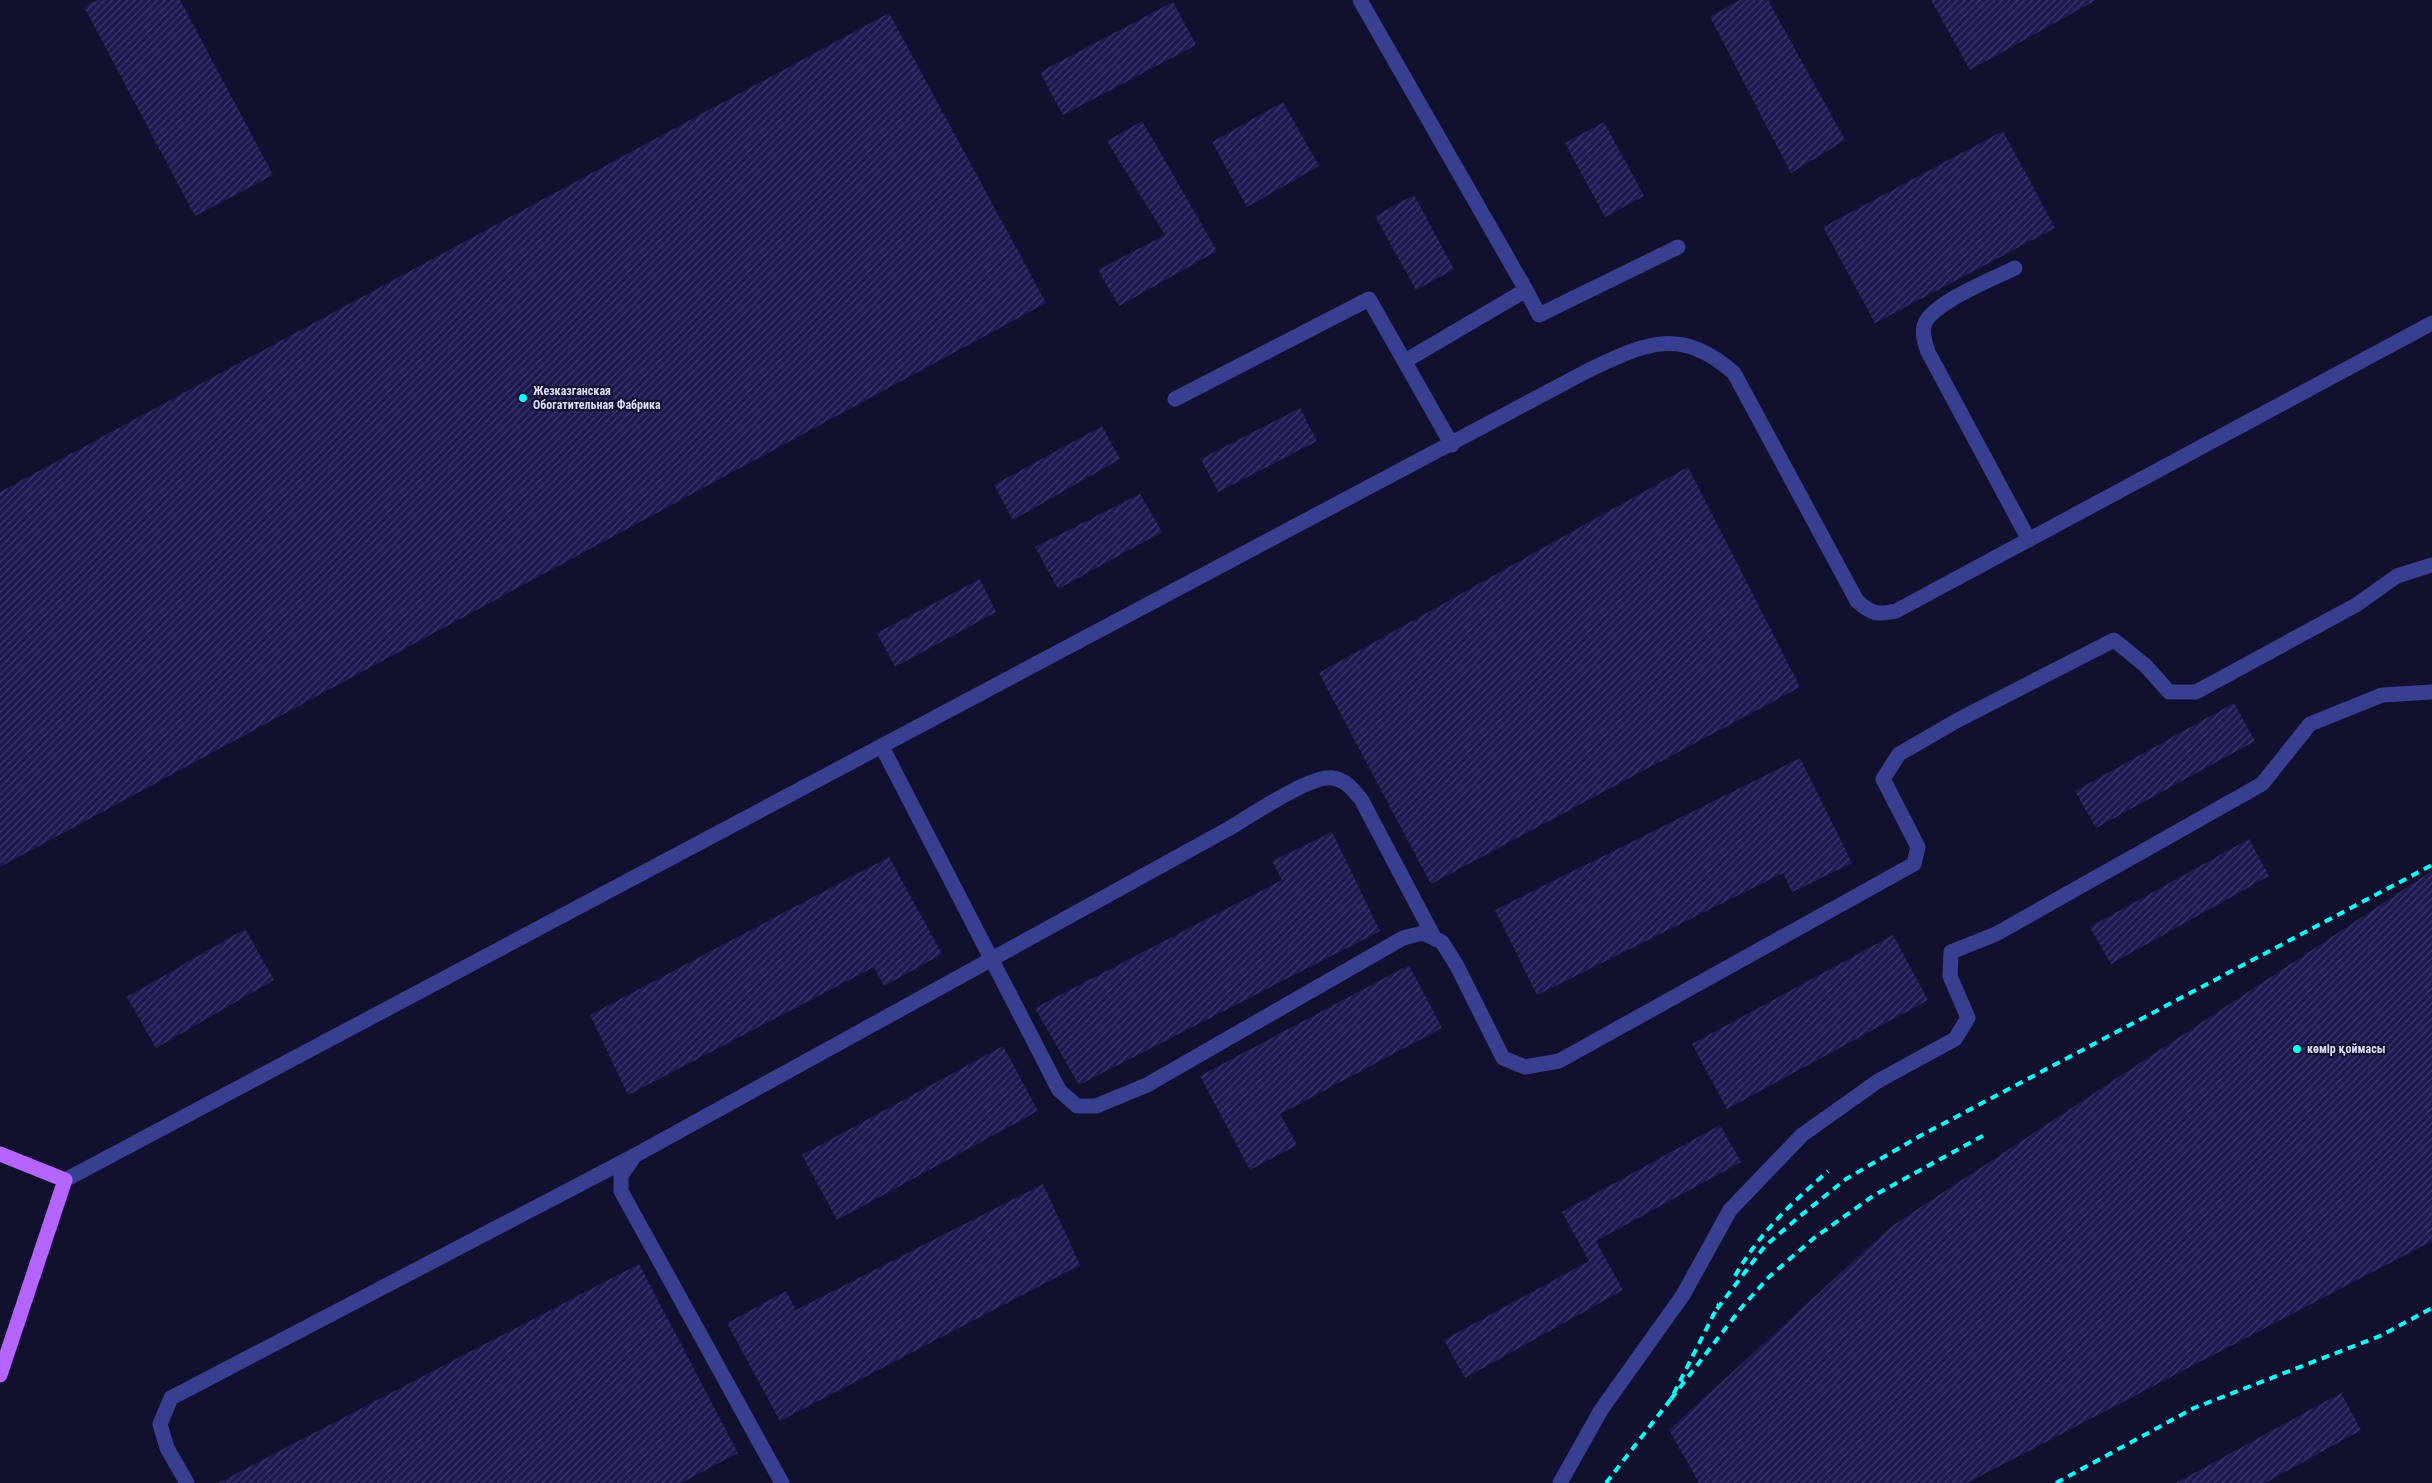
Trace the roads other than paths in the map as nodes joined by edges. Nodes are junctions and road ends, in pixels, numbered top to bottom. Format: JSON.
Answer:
{"nodes":[{"id":1,"x":1360,"y":0,"type":"edge"},
{"id":2,"x":1678,"y":247,"type":"dead end"},
{"id":3,"x":2014,"y":268,"type":"dead end"},
{"id":4,"x":1526,"y":290,"type":"junction"},
{"id":5,"x":2432,"y":323,"type":"edge"},
{"id":6,"x":1404,"y":361,"type":"junction"},
{"id":7,"x":1175,"y":399,"type":"dead end"},
{"id":8,"x":1452,"y":444,"type":"junction"},
{"id":9,"x":2029,"y":540,"type":"junction"},
{"id":10,"x":2432,"y":565,"type":"edge"},
{"id":11,"x":2432,"y":692,"type":"edge"},
{"id":12,"x":882,"y":746,"type":"junction"},
{"id":13,"x":1435,"y":939,"type":"junction"},
{"id":14,"x":992,"y":960,"type":"junction"},
{"id":15,"x":0,"y":1154,"type":"edge"},
{"id":16,"x":634,"y":1156,"type":"junction"},
{"id":17,"x":64,"y":1180,"type":"junction"},
{"id":18,"x":0,"y":1375,"type":"edge"},
{"id":19,"x":187,"y":1483,"type":"edge"},
{"id":20,"x":782,"y":1483,"type":"edge"},
{"id":21,"x":1560,"y":1483,"type":"edge"}],
"edges":[{"from":1,"to":4,"type":"street"},
{"from":2,"to":4,"type":"street"},
{"from":3,"to":9,"type":"street"},
{"from":4,"to":6,"type":"street"},
{"from":5,"to":9,"type":"street"},
{"from":6,"to":7,"type":"street"},
{"from":6,"to":8,"type":"street"},
{"from":8,"to":9,"type":"street"},
{"from":8,"to":12,"type":"street"},
{"from":10,"to":13,"type":"street"},
{"from":11,"to":21,"type":"street"},
{"from":12,"to":14,"type":"street"},
{"from":12,"to":17,"type":"street"},
{"from":13,"to":14,"type":"street"},
{"from":13,"to":14,"type":"street"},
{"from":14,"to":16,"type":"street"},
{"from":15,"to":17,"type":"main road"},
{"from":16,"to":19,"type":"street"},
{"from":16,"to":20,"type":"street"},
{"from":17,"to":18,"type":"main road"}]}
